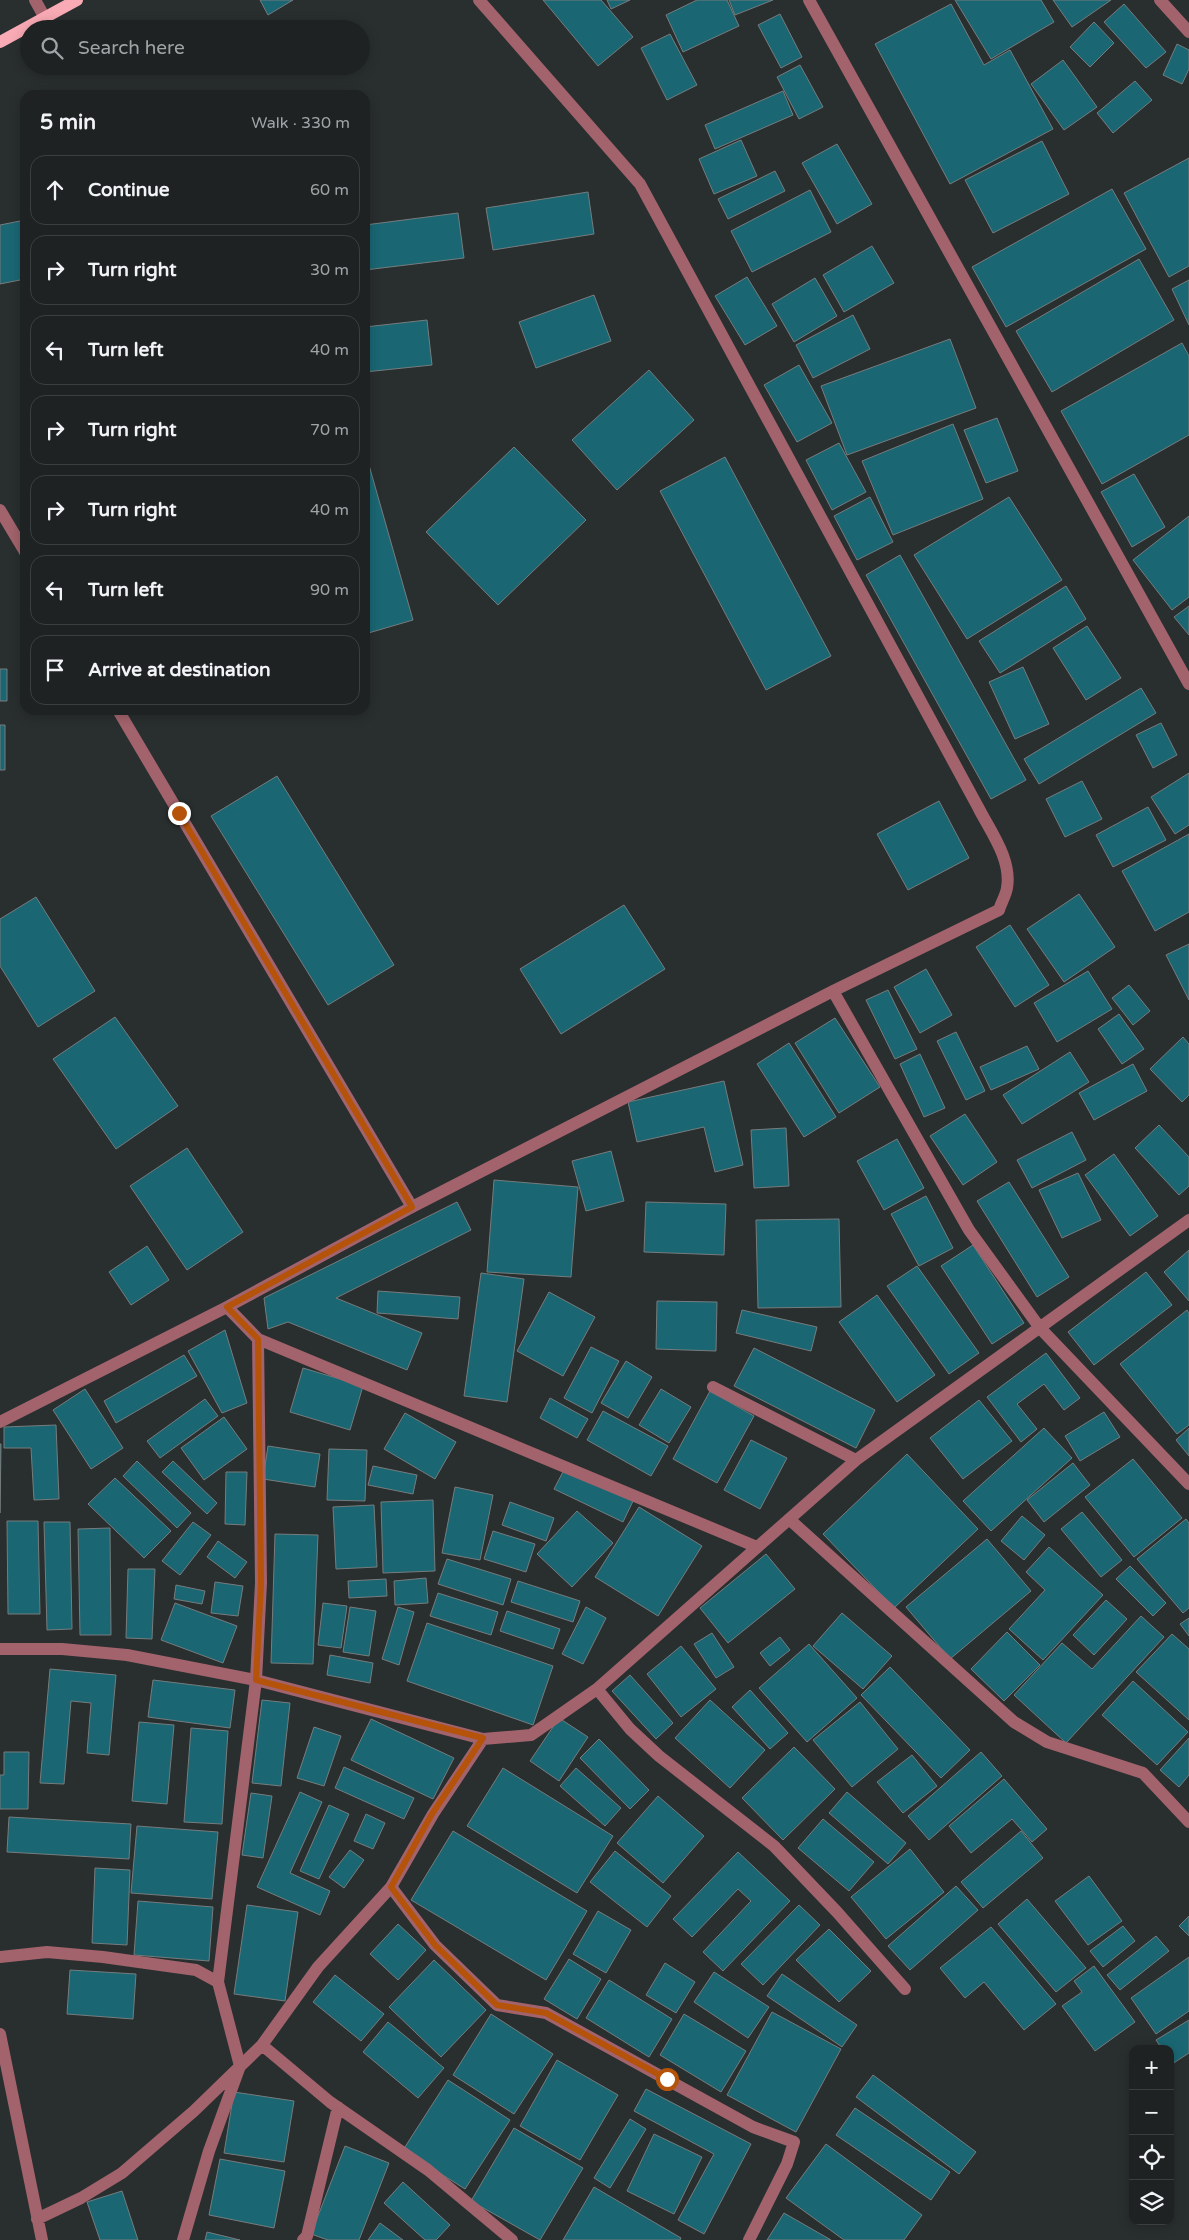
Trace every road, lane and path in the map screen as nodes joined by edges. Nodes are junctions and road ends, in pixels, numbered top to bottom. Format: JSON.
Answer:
{"nodes":[{"id":1,"x":35,"y":0,"type":"edge"},
{"id":2,"x":77,"y":0,"type":"edge"},
{"id":3,"x":479,"y":0,"type":"edge"},
{"id":4,"x":809,"y":0,"type":"edge"},
{"id":5,"x":1160,"y":0,"type":"edge"},
{"id":6,"x":45,"y":18,"type":"junction"},
{"id":7,"x":41,"y":20,"type":"edge"},
{"id":8,"x":20,"y":31,"type":"edge"},
{"id":9,"x":1189,"y":32,"type":"edge"},
{"id":10,"x":0,"y":42,"type":"edge"},
{"id":11,"x":0,"y":510,"type":"edge"},
{"id":12,"x":20,"y":544,"type":"edge"},
{"id":13,"x":1189,"y":684,"type":"edge"},
{"id":14,"x":121,"y":715,"type":"edge"},
{"id":15,"x":833,"y":991,"type":"junction"},
{"id":16,"x":412,"y":1207,"type":"junction"},
{"id":17,"x":1189,"y":1220,"type":"edge"},
{"id":18,"x":227,"y":1307,"type":"junction"},
{"id":19,"x":1040,"y":1328,"type":"junction"},
{"id":20,"x":258,"y":1339,"type":"junction"},
{"id":21,"x":713,"y":1387,"type":"dead end"},
{"id":22,"x":0,"y":1422,"type":"edge"},
{"id":23,"x":856,"y":1460,"type":"junction"},
{"id":24,"x":1189,"y":1484,"type":"edge"},
{"id":25,"x":788,"y":1519,"type":"junction"},
{"id":26,"x":757,"y":1547,"type":"junction"},
{"id":27,"x":0,"y":1649,"type":"edge"},
{"id":28,"x":256,"y":1680,"type":"junction"},
{"id":29,"x":597,"y":1688,"type":"junction"},
{"id":30,"x":483,"y":1738,"type":"junction"},
{"id":31,"x":1189,"y":1822,"type":"edge"},
{"id":32,"x":391,"y":1887,"type":"junction"},
{"id":33,"x":0,"y":1957,"type":"edge"},
{"id":34,"x":218,"y":1982,"type":"junction"},
{"id":35,"x":905,"y":1989,"type":"dead end"},
{"id":36,"x":0,"y":2034,"type":"edge"},
{"id":37,"x":262,"y":2045,"type":"junction"},
{"id":38,"x":240,"y":2066,"type":"junction"},
{"id":39,"x":338,"y":2107,"type":"junction"},
{"id":40,"x":37,"y":2219,"type":"junction"},
{"id":41,"x":42,"y":2240,"type":"edge"},
{"id":42,"x":183,"y":2240,"type":"edge"},
{"id":43,"x":304,"y":2240,"type":"edge"},
{"id":44,"x":512,"y":2240,"type":"edge"},
{"id":45,"x":749,"y":2240,"type":"edge"}],
"edges":[{"from":1,"to":6,"type":"street"},
{"from":2,"to":6,"type":"main road"},
{"from":3,"to":15,"type":"street"},
{"from":4,"to":13,"type":"street"},
{"from":5,"to":9,"type":"street"},
{"from":6,"to":7,"type":"main road"},
{"from":8,"to":10,"type":"main road"},
{"from":11,"to":12,"type":"street"},
{"from":14,"to":16,"type":"street"},
{"from":15,"to":16,"type":"street"},
{"from":15,"to":19,"type":"street"},
{"from":16,"to":18,"type":"street"},
{"from":17,"to":19,"type":"street"},
{"from":18,"to":20,"type":"street"},
{"from":18,"to":22,"type":"street"},
{"from":19,"to":23,"type":"street"},
{"from":19,"to":24,"type":"street"},
{"from":20,"to":26,"type":"street"},
{"from":20,"to":28,"type":"street"},
{"from":21,"to":23,"type":"street"},
{"from":23,"to":25,"type":"street"},
{"from":25,"to":26,"type":"street"},
{"from":25,"to":31,"type":"street"},
{"from":26,"to":29,"type":"street"},
{"from":27,"to":28,"type":"street"},
{"from":28,"to":30,"type":"street"},
{"from":28,"to":34,"type":"street"},
{"from":29,"to":30,"type":"street"},
{"from":29,"to":35,"type":"street"},
{"from":30,"to":32,"type":"street"},
{"from":32,"to":37,"type":"street"},
{"from":32,"to":45,"type":"street"},
{"from":33,"to":34,"type":"street"},
{"from":34,"to":38,"type":"street"},
{"from":36,"to":40,"type":"street"},
{"from":37,"to":38,"type":"street"},
{"from":37,"to":39,"type":"street"},
{"from":38,"to":40,"type":"street"},
{"from":38,"to":42,"type":"street"},
{"from":39,"to":43,"type":"street"},
{"from":39,"to":44,"type":"street"},
{"from":40,"to":41,"type":"street"}]}
